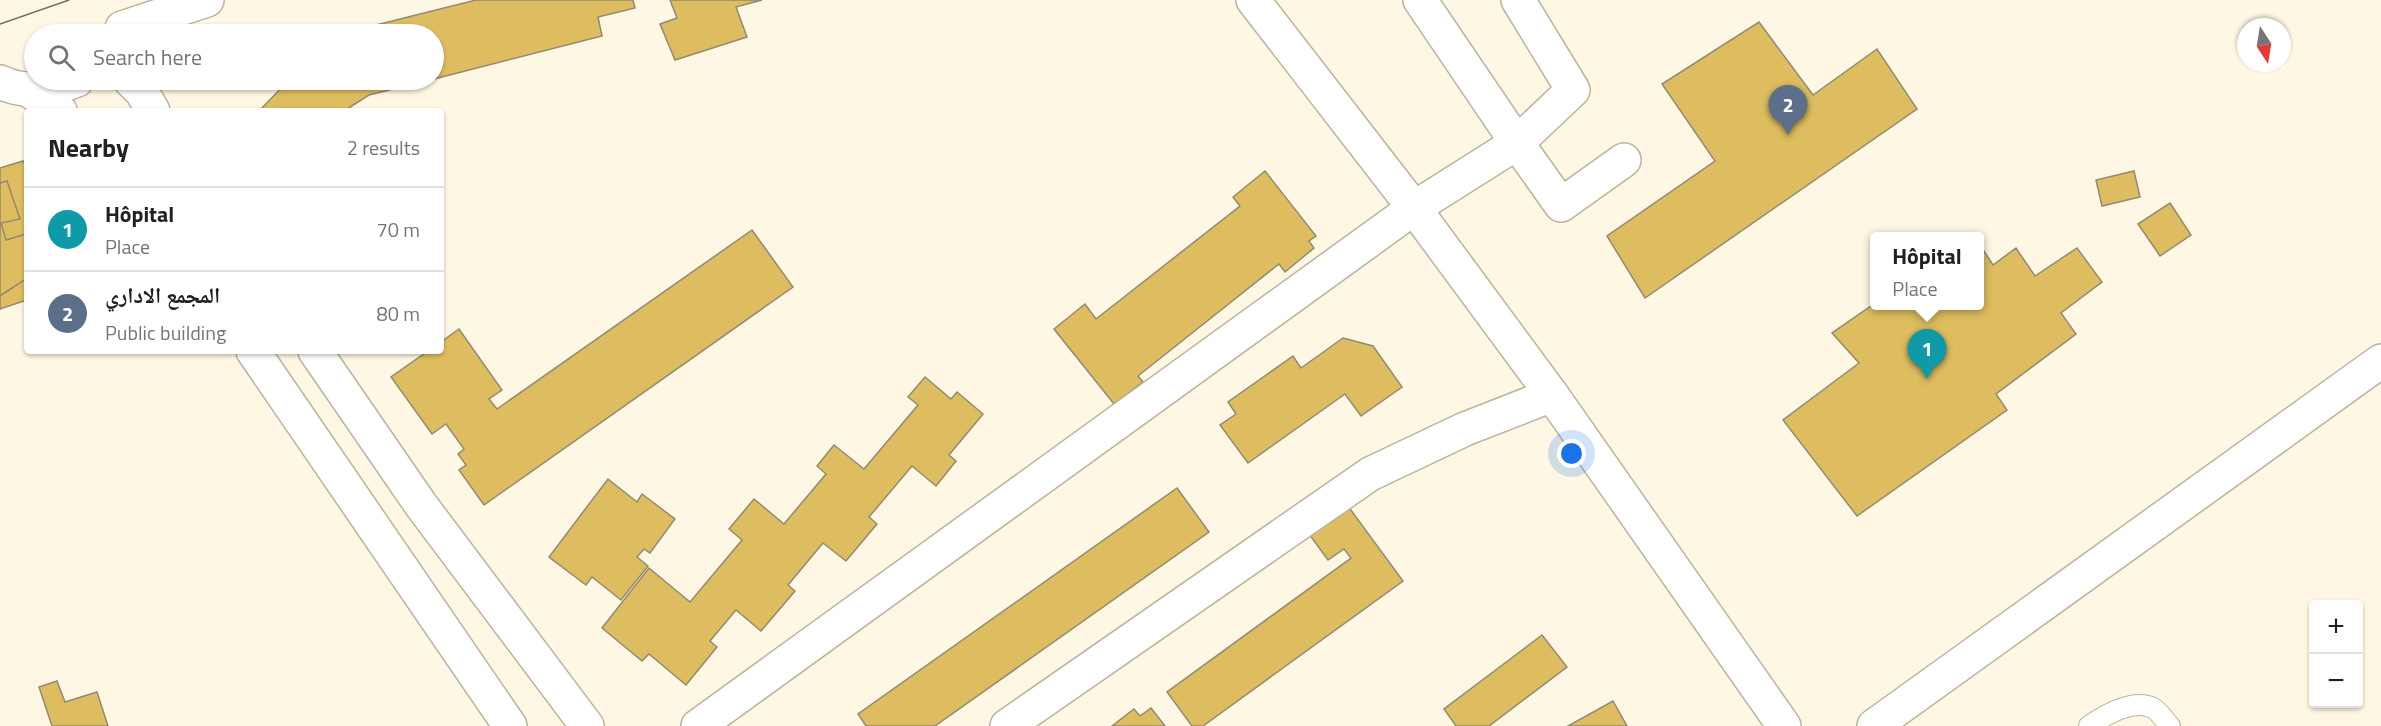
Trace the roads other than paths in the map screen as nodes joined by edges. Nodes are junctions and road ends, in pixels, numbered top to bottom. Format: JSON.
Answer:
{"nodes":[{"id":1,"x":207,"y":0,"type":"edge"},
{"id":2,"x":1253,"y":0,"type":"edge"},
{"id":3,"x":1420,"y":0,"type":"edge"},
{"id":4,"x":1518,"y":0,"type":"edge"},
{"id":5,"x":123,"y":21,"type":"edge"},
{"id":6,"x":8,"y":85,"type":"edge"},
{"id":7,"x":24,"y":86,"type":"edge"},
{"id":8,"x":137,"y":90,"type":"edge"},
{"id":9,"x":54,"y":108,"type":"edge"},
{"id":10,"x":151,"y":108,"type":"edge"},
{"id":11,"x":1516,"y":143,"type":"junction"},
{"id":12,"x":1624,"y":160,"type":"dead end"},
{"id":13,"x":1414,"y":208,"type":"junction"},
{"id":14,"x":255,"y":354,"type":"edge"},
{"id":15,"x":317,"y":354,"type":"edge"},
{"id":16,"x":2381,"y":362,"type":"edge"},
{"id":17,"x":1552,"y":395,"type":"junction"},
{"id":18,"x":510,"y":726,"type":"edge"},
{"id":19,"x":587,"y":726,"type":"edge"},
{"id":20,"x":698,"y":726,"type":"edge"},
{"id":21,"x":1007,"y":726,"type":"edge"},
{"id":22,"x":1784,"y":726,"type":"edge"},
{"id":23,"x":1874,"y":726,"type":"edge"},
{"id":24,"x":2089,"y":726,"type":"edge"},
{"id":25,"x":2170,"y":726,"type":"edge"}],
"edges":[{"from":1,"to":5,"type":"street"},
{"from":2,"to":13,"type":"street"},
{"from":3,"to":11,"type":"street"},
{"from":4,"to":11,"type":"street"},
{"from":6,"to":7,"type":"street"},
{"from":6,"to":9,"type":"street"},
{"from":8,"to":10,"type":"street"},
{"from":11,"to":12,"type":"street"},
{"from":11,"to":13,"type":"street"},
{"from":13,"to":17,"type":"street"},
{"from":13,"to":20,"type":"street"},
{"from":14,"to":18,"type":"street"},
{"from":15,"to":19,"type":"street"},
{"from":16,"to":23,"type":"street"},
{"from":17,"to":21,"type":"street"},
{"from":17,"to":22,"type":"street"},
{"from":24,"to":25,"type":"lane"}]}
